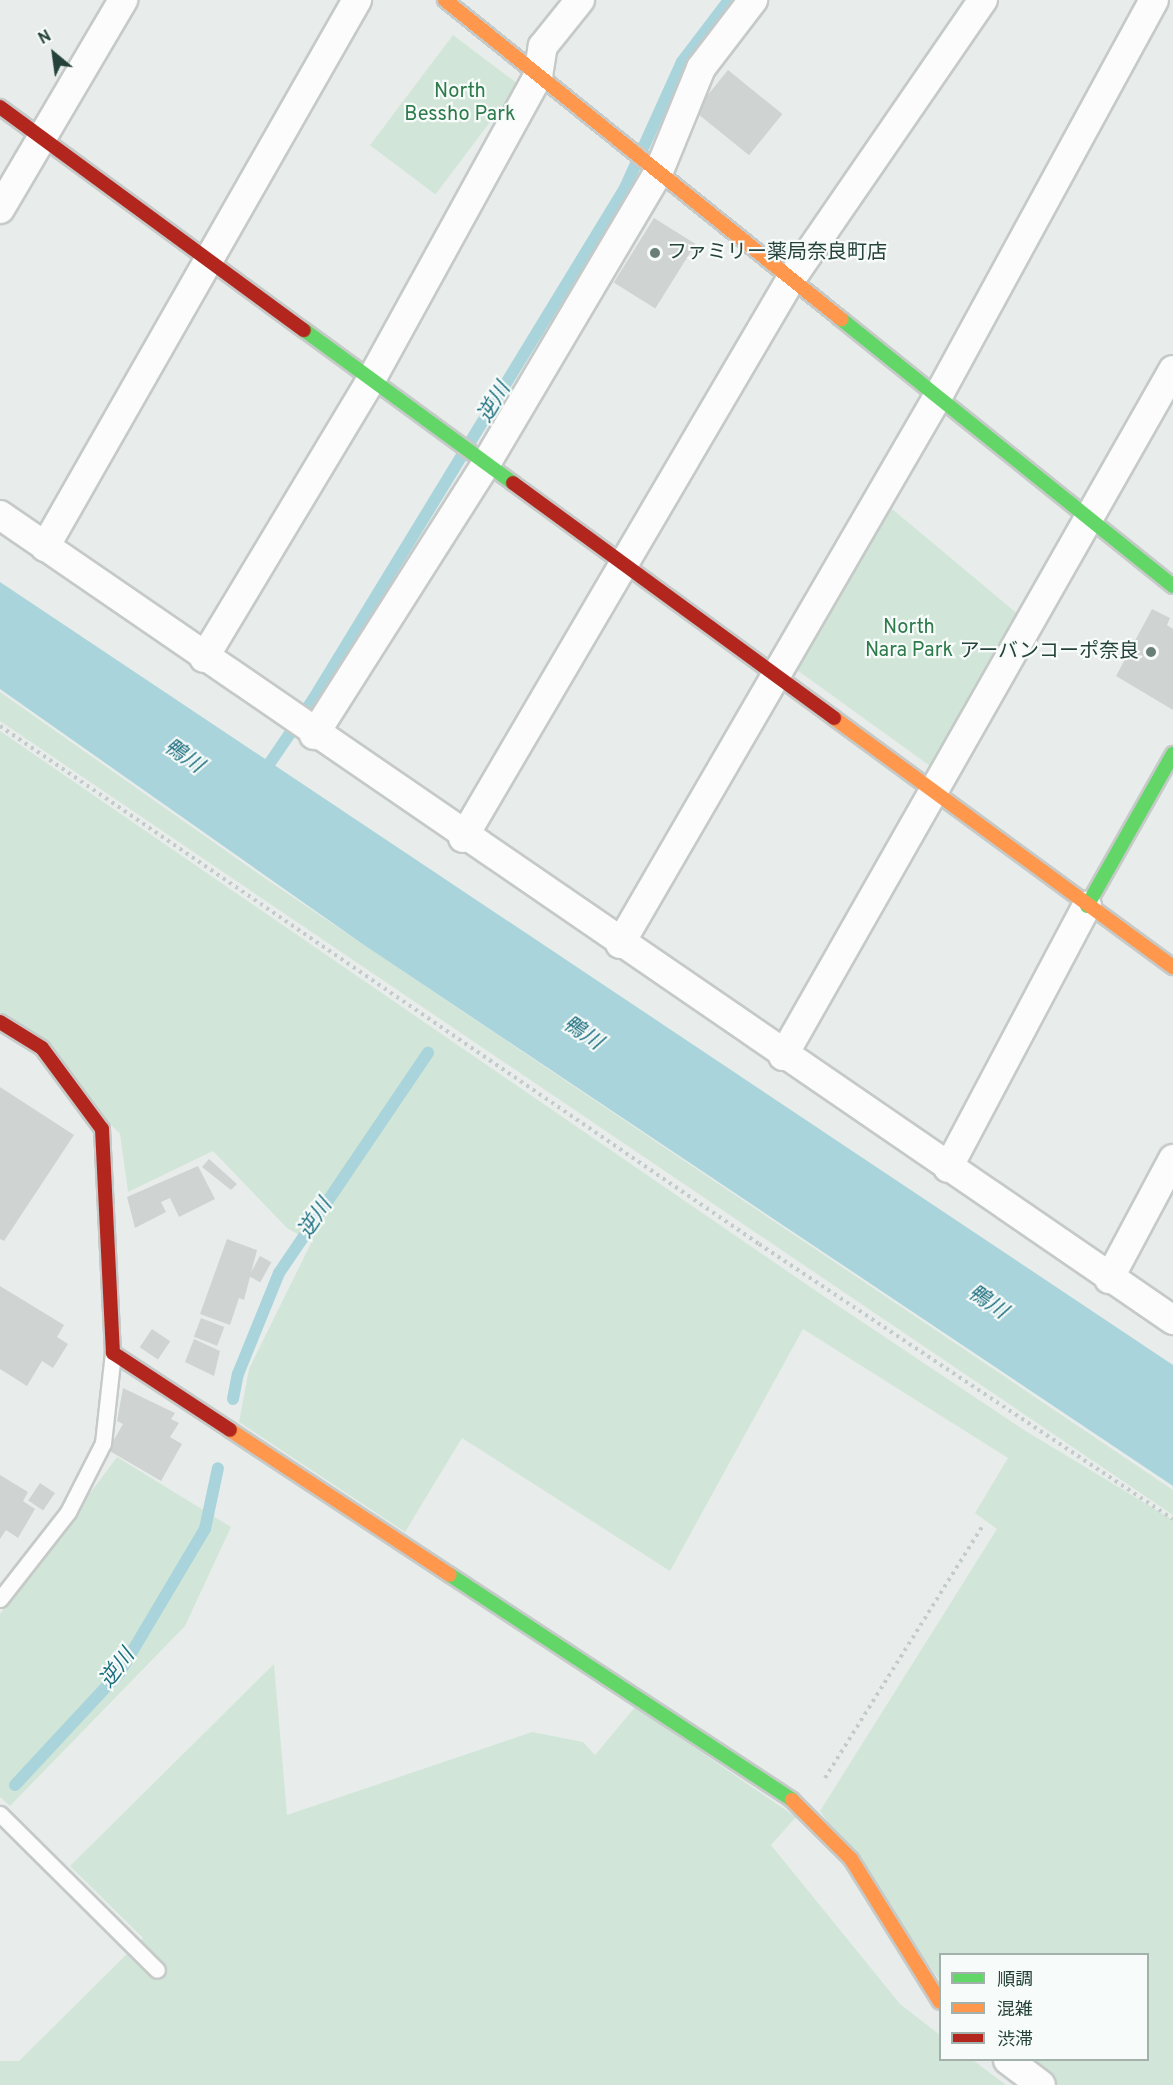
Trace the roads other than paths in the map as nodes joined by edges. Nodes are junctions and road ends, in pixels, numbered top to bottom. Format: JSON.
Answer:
{"nodes":[{"id":1,"x":123,"y":0,"type":"edge"},
{"id":2,"x":357,"y":0,"type":"edge"},
{"id":3,"x":445,"y":0,"type":"edge"},
{"id":4,"x":580,"y":0,"type":"edge"},
{"id":5,"x":753,"y":0,"type":"edge"},
{"id":6,"x":983,"y":0,"type":"edge"},
{"id":7,"x":1154,"y":0,"type":"edge"},
{"id":8,"x":538,"y":76,"type":"junction"},
{"id":9,"x":0,"y":107,"type":"edge"},
{"id":10,"x":41,"y":137,"type":"junction"},
{"id":11,"x":654,"y":167,"type":"junction"},
{"id":12,"x":0,"y":209,"type":"edge"},
{"id":13,"x":207,"y":258,"type":"junction"},
{"id":14,"x":791,"y":279,"type":"junction"},
{"id":15,"x":1173,"y":370,"type":"edge"},
{"id":16,"x":372,"y":378,"type":"junction"},
{"id":17,"x":937,"y":398,"type":"junction"},
{"id":18,"x":481,"y":459,"type":"junction"},
{"id":19,"x":0,"y":515,"type":"edge"},
{"id":20,"x":1088,"y":520,"type":"junction"},
{"id":21,"x":45,"y":547,"type":"junction"},
{"id":22,"x":621,"y":562,"type":"junction"},
{"id":23,"x":1173,"y":586,"type":"edge"},
{"id":24,"x":204,"y":658,"type":"junction"},
{"id":25,"x":777,"y":676,"type":"junction"},
{"id":26,"x":302,"y":726,"type":"junction"},
{"id":27,"x":1173,"y":754,"type":"edge"},
{"id":28,"x":933,"y":792,"type":"junction"},
{"id":29,"x":463,"y":838,"type":"junction"},
{"id":30,"x":1087,"y":906,"type":"junction"},
{"id":31,"x":620,"y":944,"type":"junction"},
{"id":32,"x":1173,"y":967,"type":"edge"},
{"id":33,"x":0,"y":1022,"type":"edge"},
{"id":34,"x":783,"y":1056,"type":"junction"},
{"id":35,"x":1173,"y":1159,"type":"edge"},
{"id":36,"x":948,"y":1168,"type":"junction"},
{"id":37,"x":1109,"y":1279,"type":"junction"},
{"id":38,"x":1173,"y":1320,"type":"edge"},
{"id":39,"x":113,"y":1353,"type":"junction"},
{"id":40,"x":0,"y":1599,"type":"edge"},
{"id":41,"x":0,"y":1814,"type":"edge"},
{"id":42,"x":157,"y":1970,"type":"dead end"},
{"id":43,"x":939,"y":2000,"type":"edge"},
{"id":44,"x":1009,"y":2061,"type":"edge"},
{"id":45,"x":1041,"y":2085,"type":"edge"}],
"edges":[{"from":1,"to":10,"type":"street"},
{"from":2,"to":13,"type":"street"},
{"from":3,"to":8,"type":"street"},
{"from":4,"to":8,"type":"street"},
{"from":5,"to":11,"type":"street"},
{"from":6,"to":14,"type":"street"},
{"from":7,"to":17,"type":"street"},
{"from":8,"to":11,"type":"street"},
{"from":8,"to":16,"type":"street"},
{"from":9,"to":10,"type":"street"},
{"from":10,"to":12,"type":"street"},
{"from":10,"to":13,"type":"street"},
{"from":11,"to":14,"type":"street"},
{"from":11,"to":18,"type":"street"},
{"from":13,"to":16,"type":"street"},
{"from":13,"to":21,"type":"street"},
{"from":14,"to":17,"type":"street"},
{"from":14,"to":22,"type":"street"},
{"from":15,"to":20,"type":"street"},
{"from":16,"to":18,"type":"street"},
{"from":16,"to":24,"type":"street"},
{"from":17,"to":20,"type":"street"},
{"from":17,"to":25,"type":"street"},
{"from":18,"to":22,"type":"street"},
{"from":18,"to":26,"type":"street"},
{"from":19,"to":21,"type":"street"},
{"from":20,"to":23,"type":"street"},
{"from":20,"to":28,"type":"street"},
{"from":21,"to":24,"type":"street"},
{"from":22,"to":25,"type":"street"},
{"from":22,"to":29,"type":"street"},
{"from":24,"to":26,"type":"street"},
{"from":25,"to":28,"type":"street"},
{"from":25,"to":31,"type":"street"},
{"from":26,"to":29,"type":"street"},
{"from":27,"to":30,"type":"street"},
{"from":28,"to":30,"type":"street"},
{"from":28,"to":34,"type":"street"},
{"from":29,"to":31,"type":"street"},
{"from":30,"to":32,"type":"street"},
{"from":30,"to":36,"type":"street"},
{"from":31,"to":34,"type":"street"},
{"from":33,"to":39,"type":"street"},
{"from":34,"to":36,"type":"street"},
{"from":35,"to":37,"type":"street"},
{"from":36,"to":37,"type":"street"},
{"from":37,"to":38,"type":"street"},
{"from":39,"to":40,"type":"lane"},
{"from":39,"to":43,"type":"street"},
{"from":41,"to":42,"type":"lane"},
{"from":44,"to":45,"type":"street"}]}
